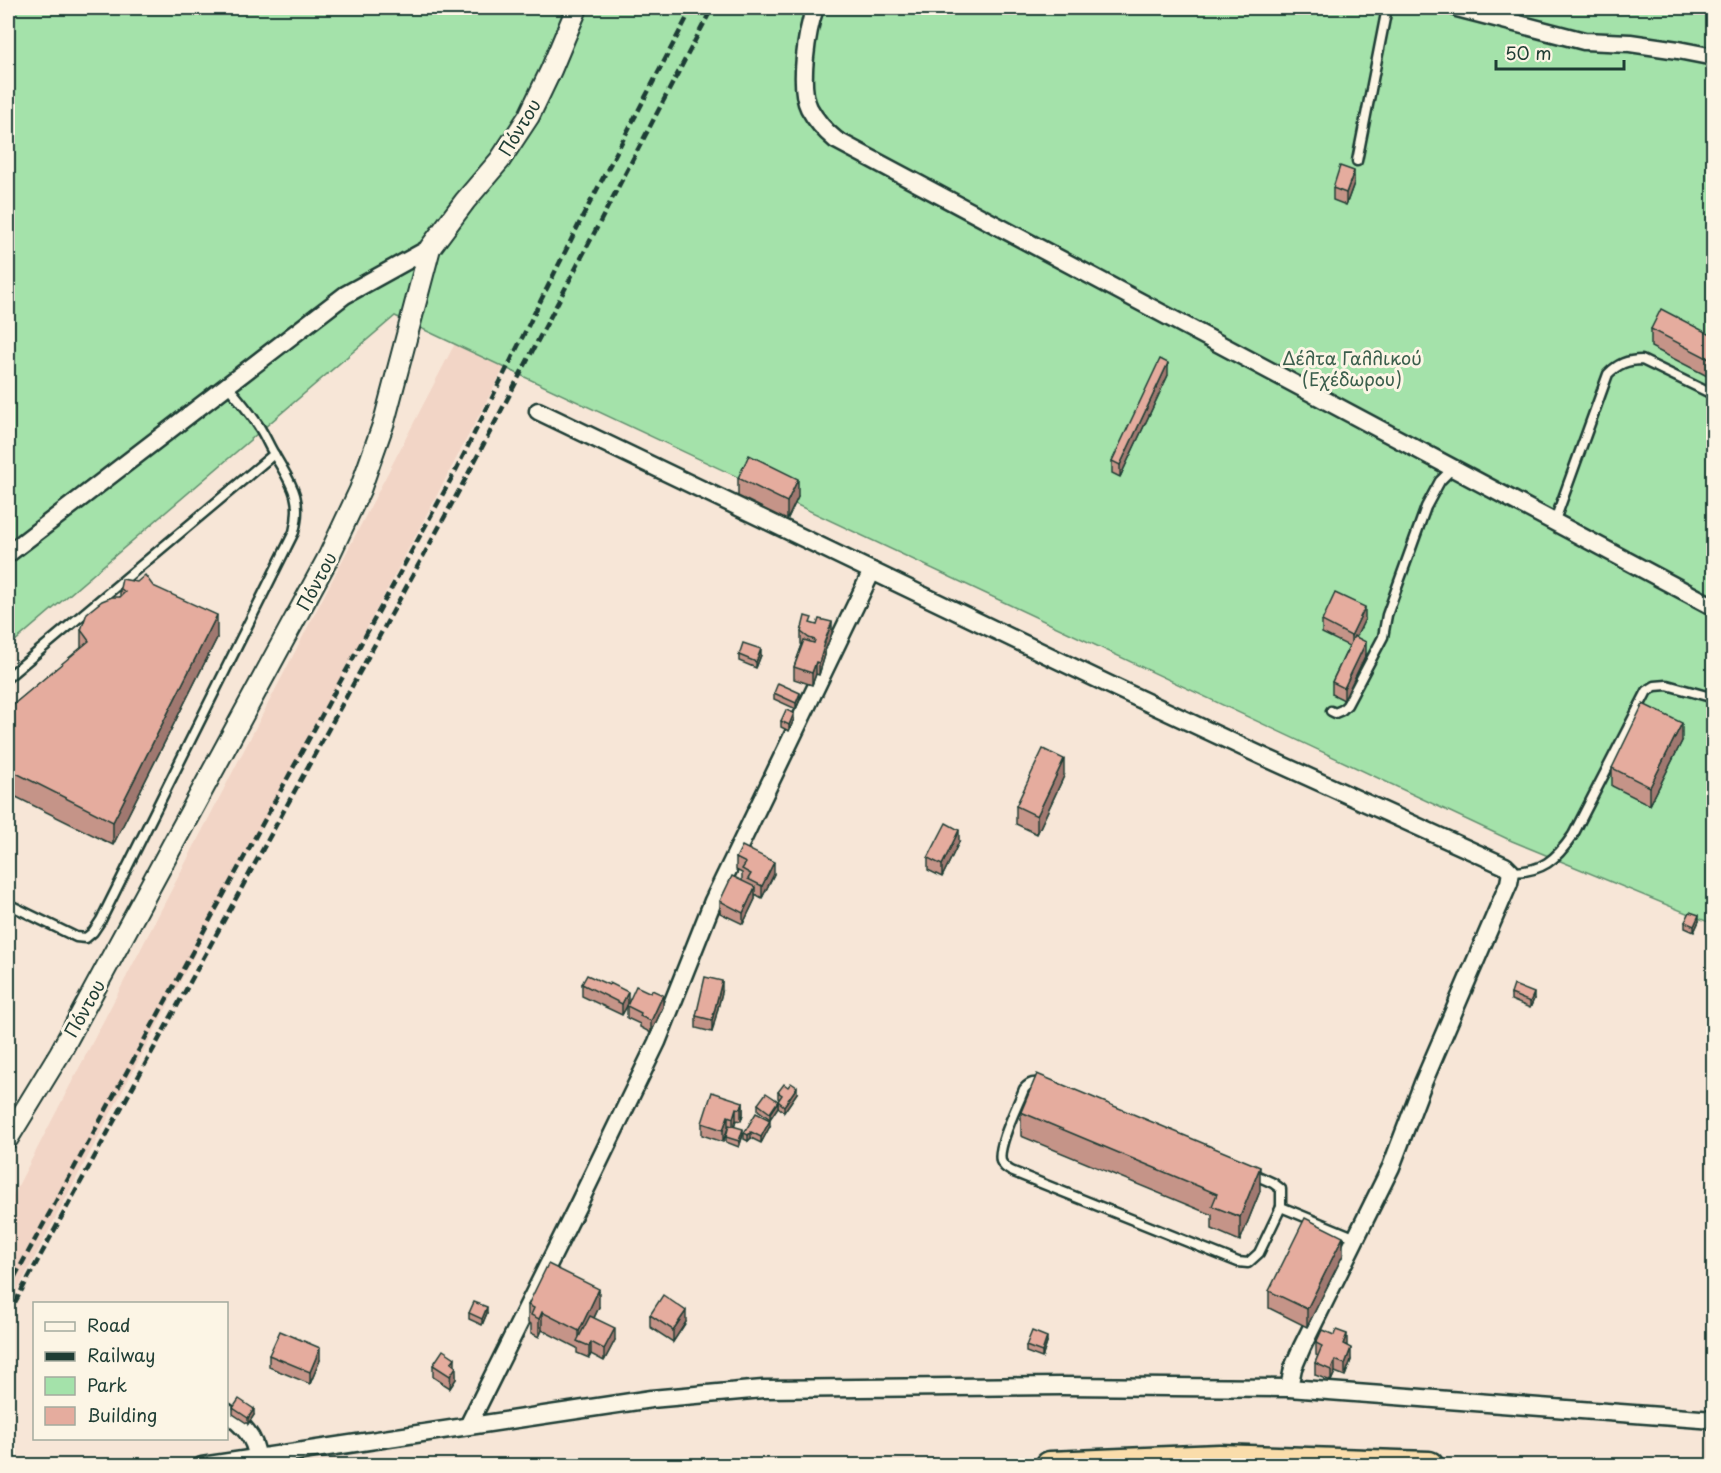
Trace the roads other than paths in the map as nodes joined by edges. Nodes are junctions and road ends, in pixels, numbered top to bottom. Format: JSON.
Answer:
{"nodes":[{"id":1,"x":577,"y":8,"type":"edge"},
{"id":2,"x":815,"y":8,"type":"edge"},
{"id":3,"x":1387,"y":8,"type":"edge"},
{"id":4,"x":1457,"y":8,"type":"edge"},
{"id":5,"x":1713,"y":57,"type":"edge"},
{"id":6,"x":1358,"y":161,"type":"dead end"},
{"id":7,"x":430,"y":248,"type":"junction"},
{"id":8,"x":227,"y":385,"type":"junction"},
{"id":9,"x":1713,"y":394,"type":"edge"},
{"id":10,"x":538,"y":411,"type":"dead end"},
{"id":11,"x":274,"y":454,"type":"junction"},
{"id":12,"x":1452,"y":469,"type":"junction"},
{"id":13,"x":1554,"y":523,"type":"junction"},
{"id":14,"x":8,"y":554,"type":"edge"},
{"id":15,"x":872,"y":571,"type":"junction"},
{"id":16,"x":1713,"y":607,"type":"edge"},
{"id":17,"x":8,"y":677,"type":"edge"},
{"id":18,"x":1713,"y":698,"type":"edge"},
{"id":19,"x":1331,"y":711,"type":"dead end"},
{"id":20,"x":1511,"y":872,"type":"junction"},
{"id":21,"x":8,"y":904,"type":"edge"},
{"id":22,"x":1053,"y":1089,"type":"edge"},
{"id":23,"x":8,"y":1138,"type":"edge"},
{"id":24,"x":1240,"y":1169,"type":"edge"},
{"id":25,"x":1281,"y":1207,"type":"junction"},
{"id":26,"x":1356,"y":1238,"type":"junction"},
{"id":27,"x":1289,"y":1388,"type":"junction"},
{"id":28,"x":228,"y":1414,"type":"edge"},
{"id":29,"x":1713,"y":1420,"type":"edge"},
{"id":30,"x":468,"y":1425,"type":"junction"},
{"id":31,"x":257,"y":1457,"type":"junction"},
{"id":32,"x":202,"y":1466,"type":"edge"},
{"id":33,"x":1050,"y":1466,"type":"edge"},
{"id":34,"x":1429,"y":1466,"type":"edge"}],
"edges":[{"from":1,"to":7,"type":"street","name":"Πόντου"},
{"from":2,"to":12,"type":"street"},
{"from":3,"to":6,"type":"lane"},
{"from":4,"to":5,"type":"street"},
{"from":7,"to":8,"type":"street"},
{"from":7,"to":23,"type":"street","name":"Πόντου"},
{"from":8,"to":11,"type":"lane"},
{"from":8,"to":14,"type":"street"},
{"from":9,"to":13,"type":"lane"},
{"from":10,"to":15,"type":"street"},
{"from":11,"to":17,"type":"lane"},
{"from":11,"to":21,"type":"lane"},
{"from":12,"to":13,"type":"street"},
{"from":12,"to":19,"type":"lane"},
{"from":13,"to":16,"type":"street"},
{"from":15,"to":20,"type":"street"},
{"from":15,"to":30,"type":"street"},
{"from":18,"to":20,"type":"lane"},
{"from":20,"to":26,"type":"street"},
{"from":22,"to":25,"type":"lane"},
{"from":24,"to":25,"type":"lane"},
{"from":25,"to":26,"type":"lane"},
{"from":26,"to":27,"type":"street"},
{"from":27,"to":29,"type":"street"},
{"from":27,"to":30,"type":"street"},
{"from":28,"to":31,"type":"street"},
{"from":30,"to":31,"type":"street"},
{"from":31,"to":32,"type":"street"},
{"from":33,"to":34,"type":"highway"}]}
